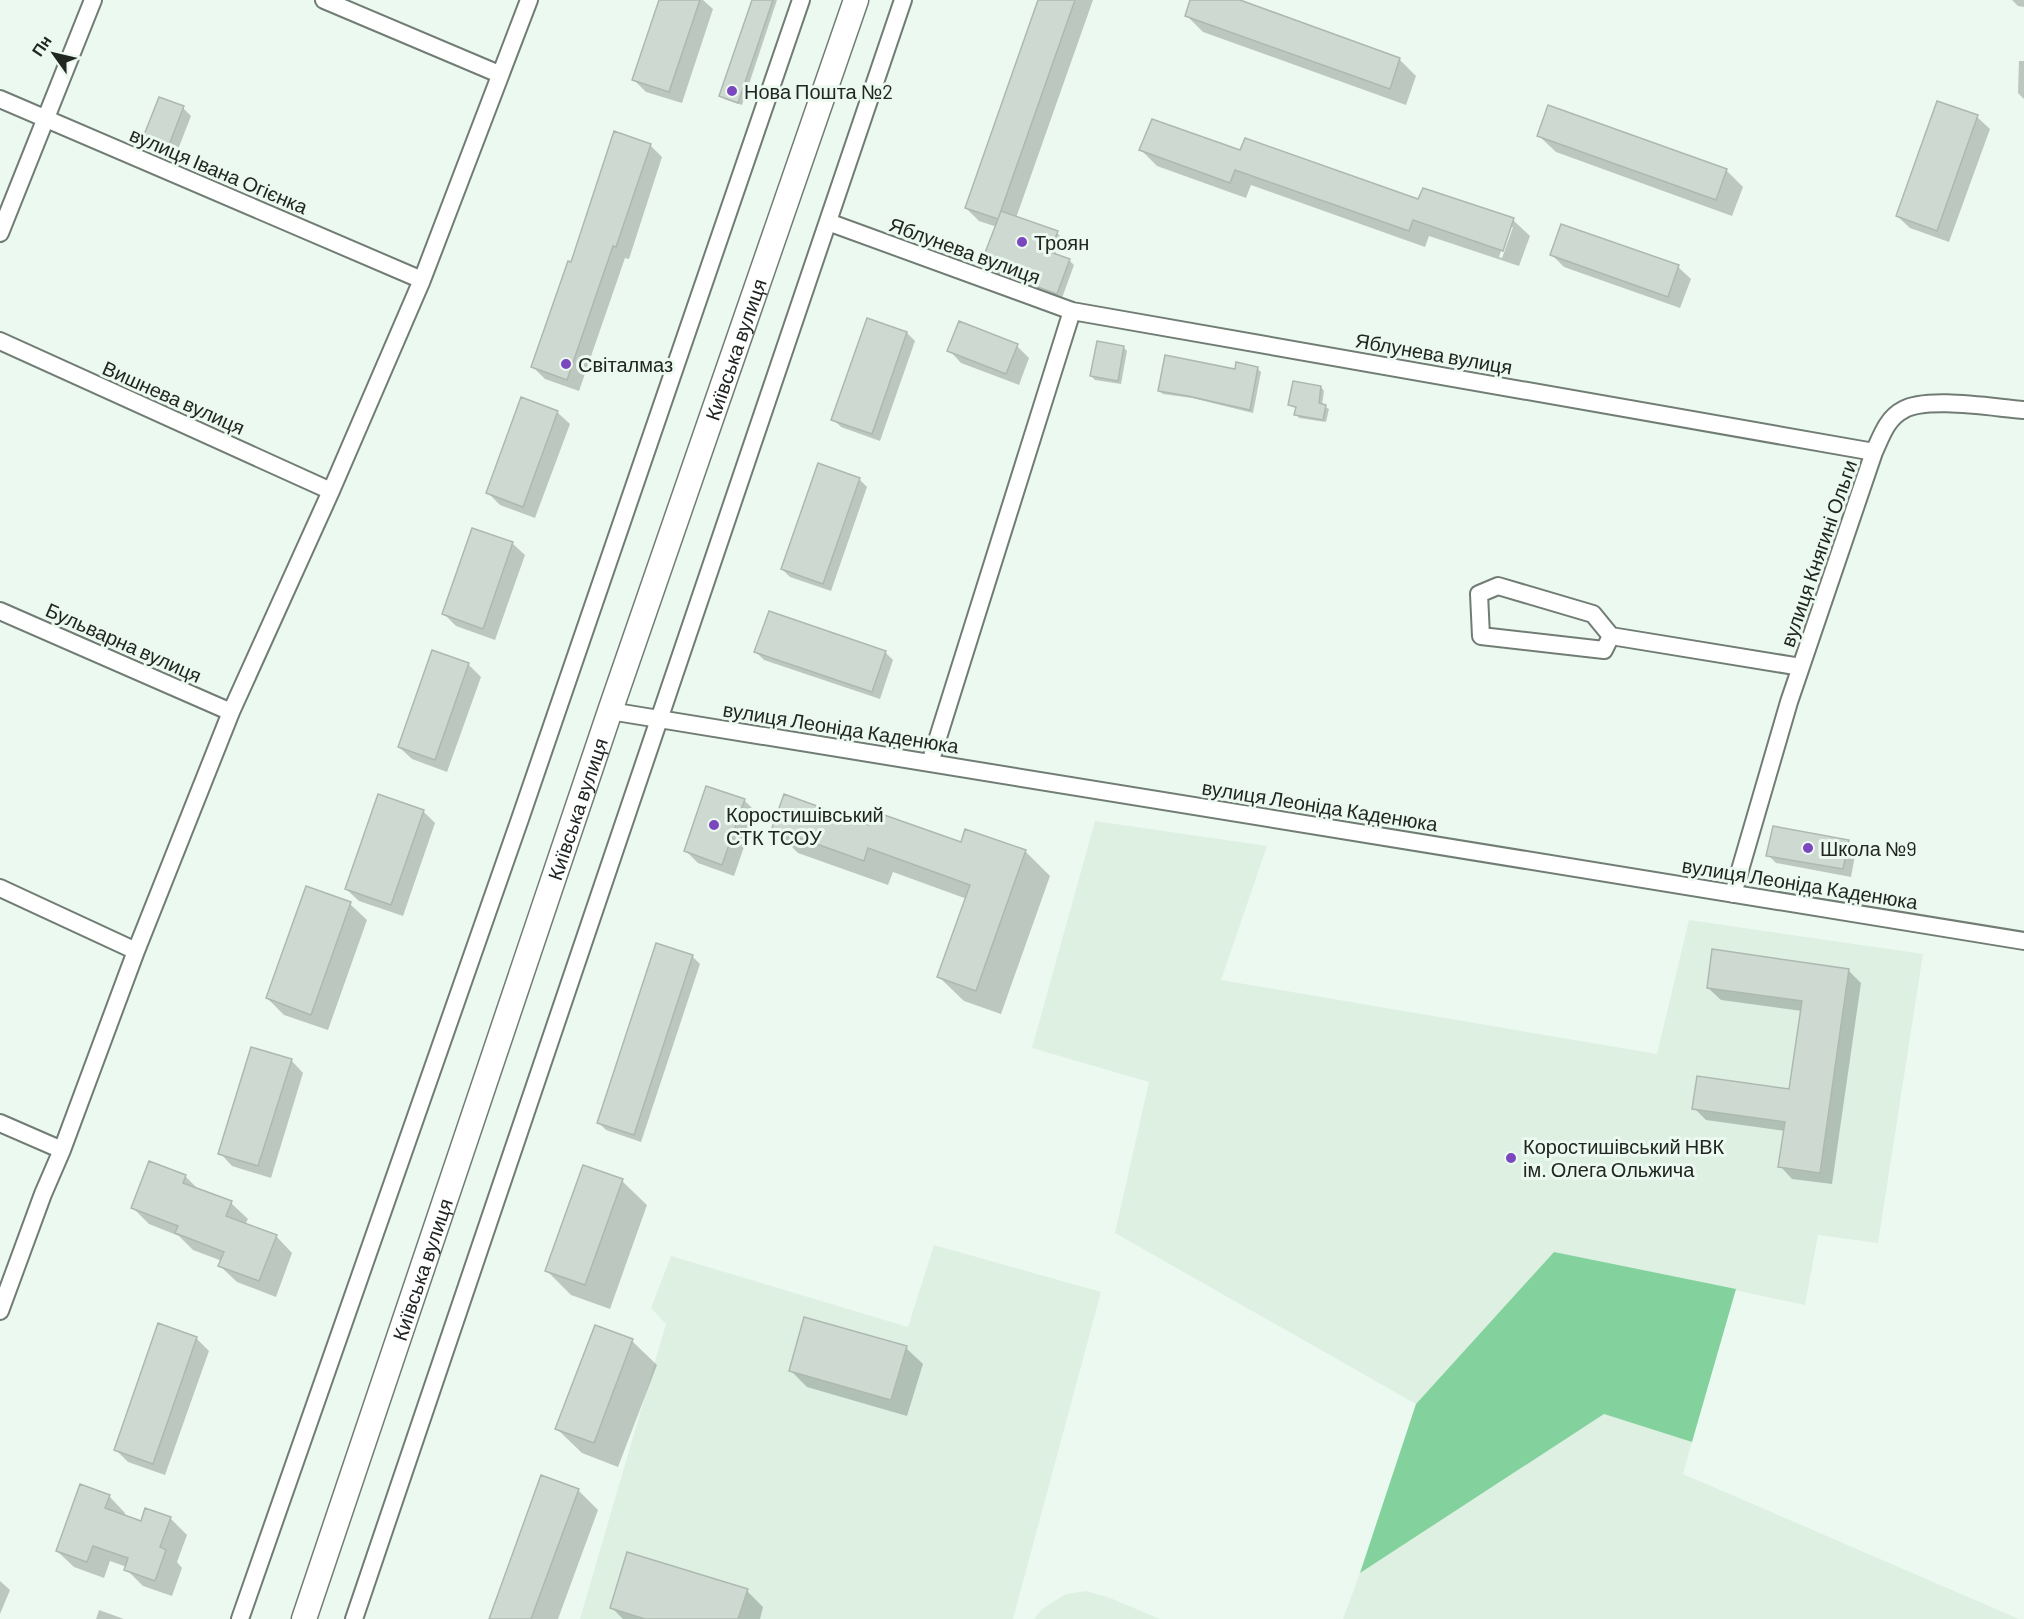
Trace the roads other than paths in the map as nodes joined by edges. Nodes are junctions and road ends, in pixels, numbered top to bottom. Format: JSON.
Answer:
{"nodes":[{"id":1,"x":93,"y":0,"type":"edge"},
{"id":2,"x":324,"y":0,"type":"edge"},
{"id":3,"x":529,"y":0,"type":"edge"},
{"id":4,"x":801,"y":0,"type":"edge"},
{"id":5,"x":856,"y":0,"type":"edge"},
{"id":6,"x":903,"y":0,"type":"edge"},
{"id":7,"x":499,"y":74,"type":"junction"},
{"id":8,"x":0,"y":99,"type":"edge"},
{"id":9,"x":45,"y":118,"type":"junction"},
{"id":10,"x":828,"y":222,"type":"junction"},
{"id":11,"x":0,"y":233,"type":"edge"},
{"id":12,"x":422,"y":280,"type":"junction"},
{"id":13,"x":1072,"y":311,"type":"junction"},
{"id":14,"x":0,"y":341,"type":"edge"},
{"id":15,"x":2024,"y":410,"type":"edge"},
{"id":16,"x":1874,"y":452,"type":"junction"},
{"id":17,"x":331,"y":491,"type":"junction"},
{"id":18,"x":0,"y":611,"type":"edge"},
{"id":19,"x":1611,"y":636,"type":"junction"},
{"id":20,"x":1801,"y":667,"type":"junction"},
{"id":21,"x":610,"y":711,"type":"junction"},
{"id":22,"x":231,"y":712,"type":"junction"},
{"id":23,"x":660,"y":719,"type":"junction"},
{"id":24,"x":930,"y":763,"type":"junction"},
{"id":25,"x":0,"y":888,"type":"edge"},
{"id":26,"x":1733,"y":894,"type":"junction"},
{"id":27,"x":2024,"y":941,"type":"edge"},
{"id":28,"x":136,"y":951,"type":"junction"},
{"id":29,"x":0,"y":1123,"type":"edge"},
{"id":30,"x":62,"y":1150,"type":"junction"},
{"id":31,"x":0,"y":1311,"type":"edge"},
{"id":32,"x":240,"y":1619,"type":"edge"},
{"id":33,"x":304,"y":1619,"type":"edge"},
{"id":34,"x":354,"y":1619,"type":"edge"}],
"edges":[{"from":1,"to":9,"type":"street"},
{"from":2,"to":7,"type":"street"},
{"from":3,"to":7,"type":"street"},
{"from":4,"to":32,"type":"street"},
{"from":5,"to":21,"type":"main road","name":"Київська вулиця"},
{"from":6,"to":10,"type":"street"},
{"from":7,"to":12,"type":"street"},
{"from":8,"to":9,"type":"street","name":"вулиця Івана Огієнка"},
{"from":9,"to":11,"type":"street"},
{"from":9,"to":12,"type":"street","name":"вулиця Івана Огієнка"},
{"from":10,"to":13,"type":"street","name":"Яблунева вулиця"},
{"from":10,"to":23,"type":"street"},
{"from":12,"to":17,"type":"street"},
{"from":13,"to":16,"type":"street","name":"Яблунева вулиця"},
{"from":13,"to":24,"type":"street"},
{"from":14,"to":17,"type":"street","name":"Вишнева вулиця"},
{"from":15,"to":16,"type":"street"},
{"from":16,"to":20,"type":"street","name":"вулиця Княгині Ольги"},
{"from":17,"to":22,"type":"street"},
{"from":18,"to":22,"type":"street","name":"Бульварна вулиця"},
{"from":19,"to":19,"type":"street"},
{"from":19,"to":20,"type":"street","name":"вулиця Княгині Ольги"},
{"from":20,"to":26,"type":"street","name":"вулиця Княгині Ольги"},
{"from":21,"to":23,"type":"street","name":"вулиця Леоніда Каденюка"},
{"from":21,"to":33,"type":"main road","name":"Київська вулиця"},
{"from":22,"to":28,"type":"street"},
{"from":23,"to":24,"type":"street","name":"вулиця Леоніда Каденюка"},
{"from":23,"to":34,"type":"street"},
{"from":24,"to":26,"type":"street","name":"вулиця Леоніда Каденюка"},
{"from":25,"to":28,"type":"street"},
{"from":26,"to":27,"type":"street","name":"вулиця Леоніда Каденюка"},
{"from":28,"to":30,"type":"street"},
{"from":29,"to":30,"type":"street"},
{"from":30,"to":31,"type":"street"}]}
